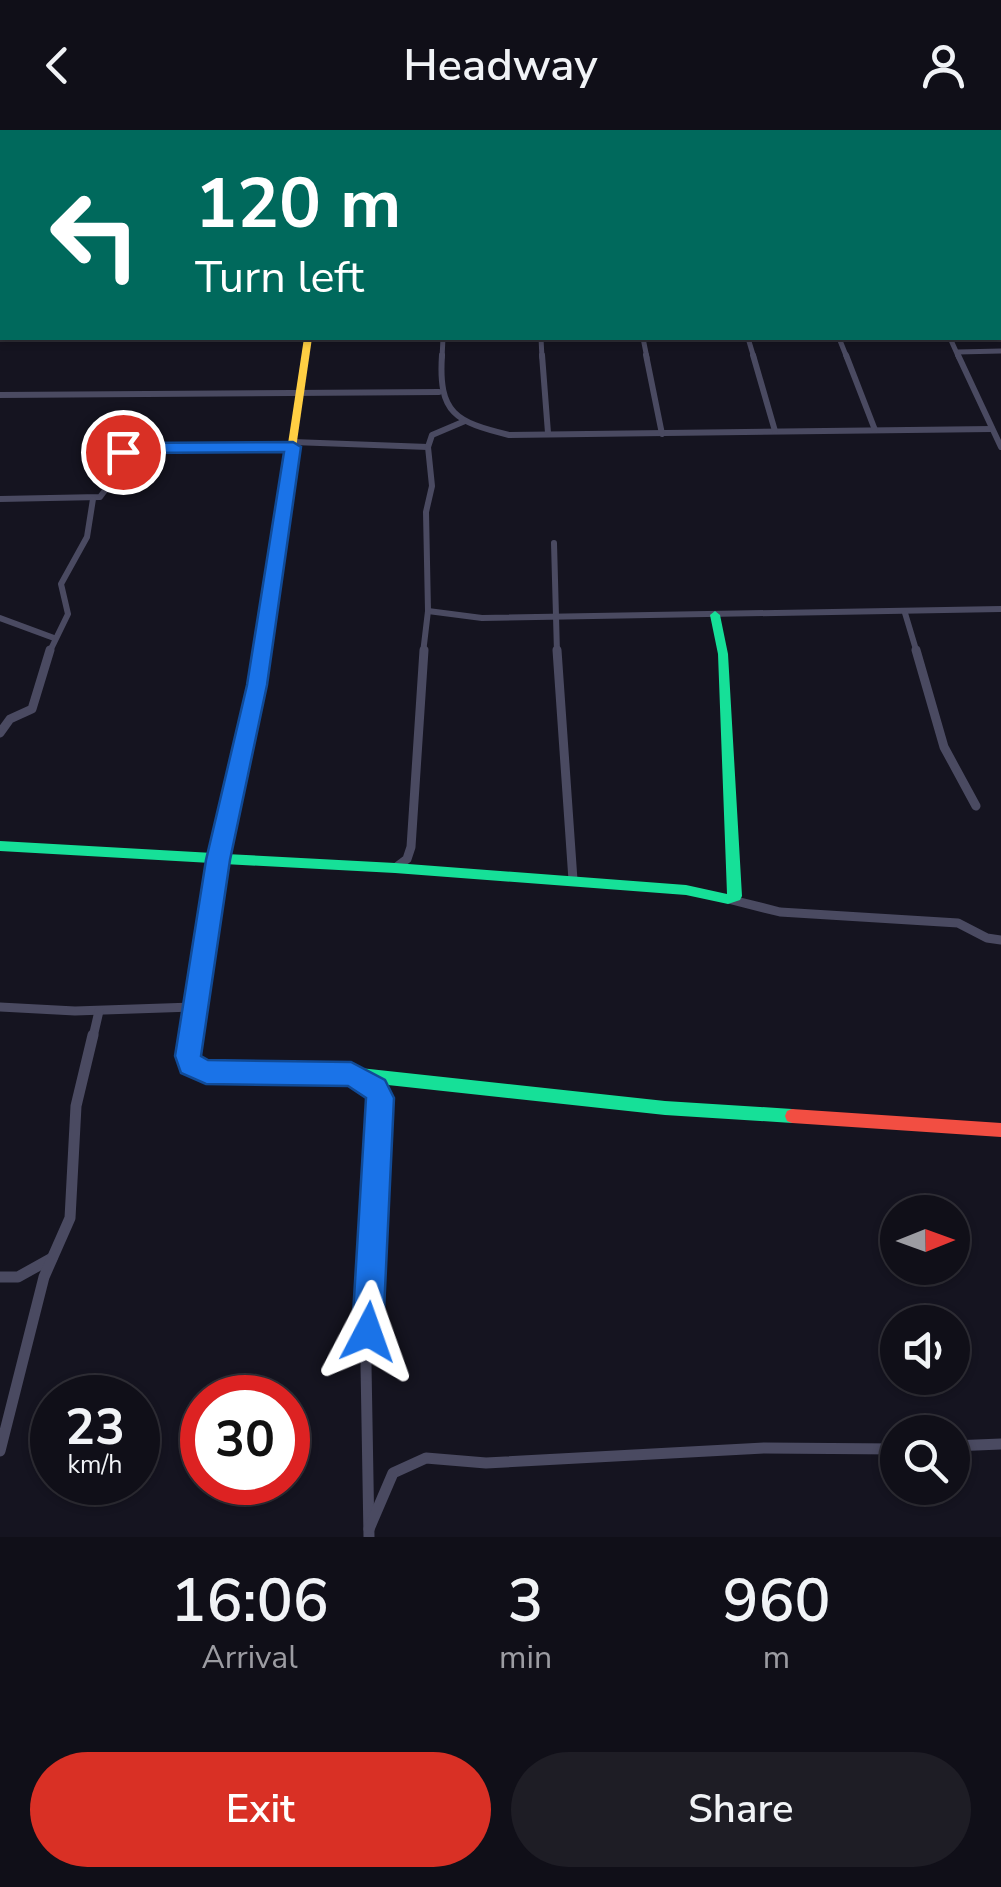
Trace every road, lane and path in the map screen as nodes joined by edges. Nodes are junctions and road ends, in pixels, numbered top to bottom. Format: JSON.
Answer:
{"nodes":[{"id":1,"x":308,"y":340,"type":"edge"},
{"id":2,"x":443,"y":340,"type":"edge"},
{"id":3,"x":541,"y":340,"type":"edge"},
{"id":4,"x":642,"y":340,"type":"edge"},
{"id":5,"x":749,"y":340,"type":"edge"},
{"id":6,"x":840,"y":340,"type":"edge"},
{"id":7,"x":951,"y":340,"type":"edge"},
{"id":8,"x":1001,"y":351,"type":"edge"},
{"id":9,"x":958,"y":352,"type":"junction"},
{"id":10,"x":300,"y":392,"type":"junction"},
{"id":11,"x":439,"y":392,"type":"junction"},
{"id":12,"x":0,"y":395,"type":"edge"},
{"id":13,"x":464,"y":421,"type":"junction"},
{"id":14,"x":992,"y":429,"type":"junction"},
{"id":15,"x":875,"y":430,"type":"junction"},
{"id":16,"x":775,"y":431,"type":"junction"},
{"id":17,"x":548,"y":433,"type":"junction"},
{"id":18,"x":662,"y":434,"type":"junction"},
{"id":19,"x":293,"y":444,"type":"junction"},
{"id":20,"x":428,"y":447,"type":"junction"},
{"id":21,"x":1001,"y":447,"type":"edge"},
{"id":22,"x":93,"y":498,"type":"junction"},
{"id":23,"x":0,"y":499,"type":"edge"},
{"id":24,"x":554,"y":543,"type":"dead end"},
{"id":25,"x":1001,"y":609,"type":"edge"},
{"id":26,"x":428,"y":611,"type":"junction"},
{"id":27,"x":904,"y":612,"type":"junction"},
{"id":28,"x":554,"y":614,"type":"junction"},
{"id":29,"x":716,"y":615,"type":"junction"},
{"id":30,"x":0,"y":618,"type":"edge"},
{"id":31,"x":54,"y":638,"type":"junction"},
{"id":32,"x":0,"y":733,"type":"edge"},
{"id":33,"x":976,"y":806,"type":"dead end"},
{"id":34,"x":0,"y":846,"type":"edge"},
{"id":35,"x":218,"y":860,"type":"junction"},
{"id":36,"x":396,"y":868,"type":"junction"},
{"id":37,"x":573,"y":880,"type":"junction"},
{"id":38,"x":728,"y":899,"type":"junction"},
{"id":39,"x":1001,"y":940,"type":"edge"},
{"id":40,"x":0,"y":1007,"type":"edge"},
{"id":41,"x":193,"y":1007,"type":"junction"},
{"id":42,"x":99,"y":1011,"type":"junction"},
{"id":43,"x":351,"y":1074,"type":"junction"},
{"id":44,"x":1001,"y":1130,"type":"edge"},
{"id":45,"x":54,"y":1256,"type":"junction"},
{"id":46,"x":0,"y":1277,"type":"edge"},
{"id":47,"x":1001,"y":1444,"type":"edge"},
{"id":48,"x":970,"y":1445,"type":"edge"},
{"id":49,"x":880,"y":1449,"type":"edge"},
{"id":50,"x":0,"y":1451,"type":"edge"},
{"id":51,"x":369,"y":1533,"type":"edge"}],
"edges":[{"from":1,"to":10,"type":"street"},
{"from":2,"to":11,"type":"street"},
{"from":3,"to":17,"type":"street"},
{"from":4,"to":18,"type":"street"},
{"from":5,"to":16,"type":"street"},
{"from":6,"to":15,"type":"street"},
{"from":7,"to":9,"type":"street"},
{"from":8,"to":9,"type":"street"},
{"from":9,"to":14,"type":"street"},
{"from":10,"to":11,"type":"street"},
{"from":10,"to":12,"type":"street"},
{"from":10,"to":19,"type":"street"},
{"from":11,"to":13,"type":"street"},
{"from":13,"to":17,"type":"street"},
{"from":13,"to":20,"type":"street"},
{"from":14,"to":15,"type":"street"},
{"from":14,"to":21,"type":"street"},
{"from":15,"to":16,"type":"street"},
{"from":16,"to":18,"type":"street"},
{"from":17,"to":18,"type":"street"},
{"from":19,"to":20,"type":"street"},
{"from":19,"to":22,"type":"street"},
{"from":19,"to":35,"type":"street"},
{"from":20,"to":26,"type":"street"},
{"from":22,"to":23,"type":"street"},
{"from":22,"to":31,"type":"street"},
{"from":24,"to":28,"type":"street"},
{"from":25,"to":27,"type":"street"},
{"from":26,"to":28,"type":"street"},
{"from":26,"to":36,"type":"street"},
{"from":27,"to":29,"type":"street"},
{"from":27,"to":33,"type":"street"},
{"from":28,"to":29,"type":"street"},
{"from":28,"to":37,"type":"street"},
{"from":29,"to":38,"type":"street"},
{"from":30,"to":31,"type":"street"},
{"from":31,"to":32,"type":"street"},
{"from":34,"to":35,"type":"street"},
{"from":35,"to":36,"type":"street"},
{"from":35,"to":41,"type":"street"},
{"from":36,"to":37,"type":"street"},
{"from":37,"to":38,"type":"street"},
{"from":38,"to":39,"type":"street"},
{"from":40,"to":42,"type":"street"},
{"from":41,"to":42,"type":"street"},
{"from":41,"to":43,"type":"street"},
{"from":42,"to":45,"type":"street"},
{"from":43,"to":44,"type":"street"},
{"from":43,"to":51,"type":"street"},
{"from":45,"to":46,"type":"street"},
{"from":45,"to":50,"type":"street"},
{"from":47,"to":48,"type":"street"},
{"from":49,"to":51,"type":"street"}]}
